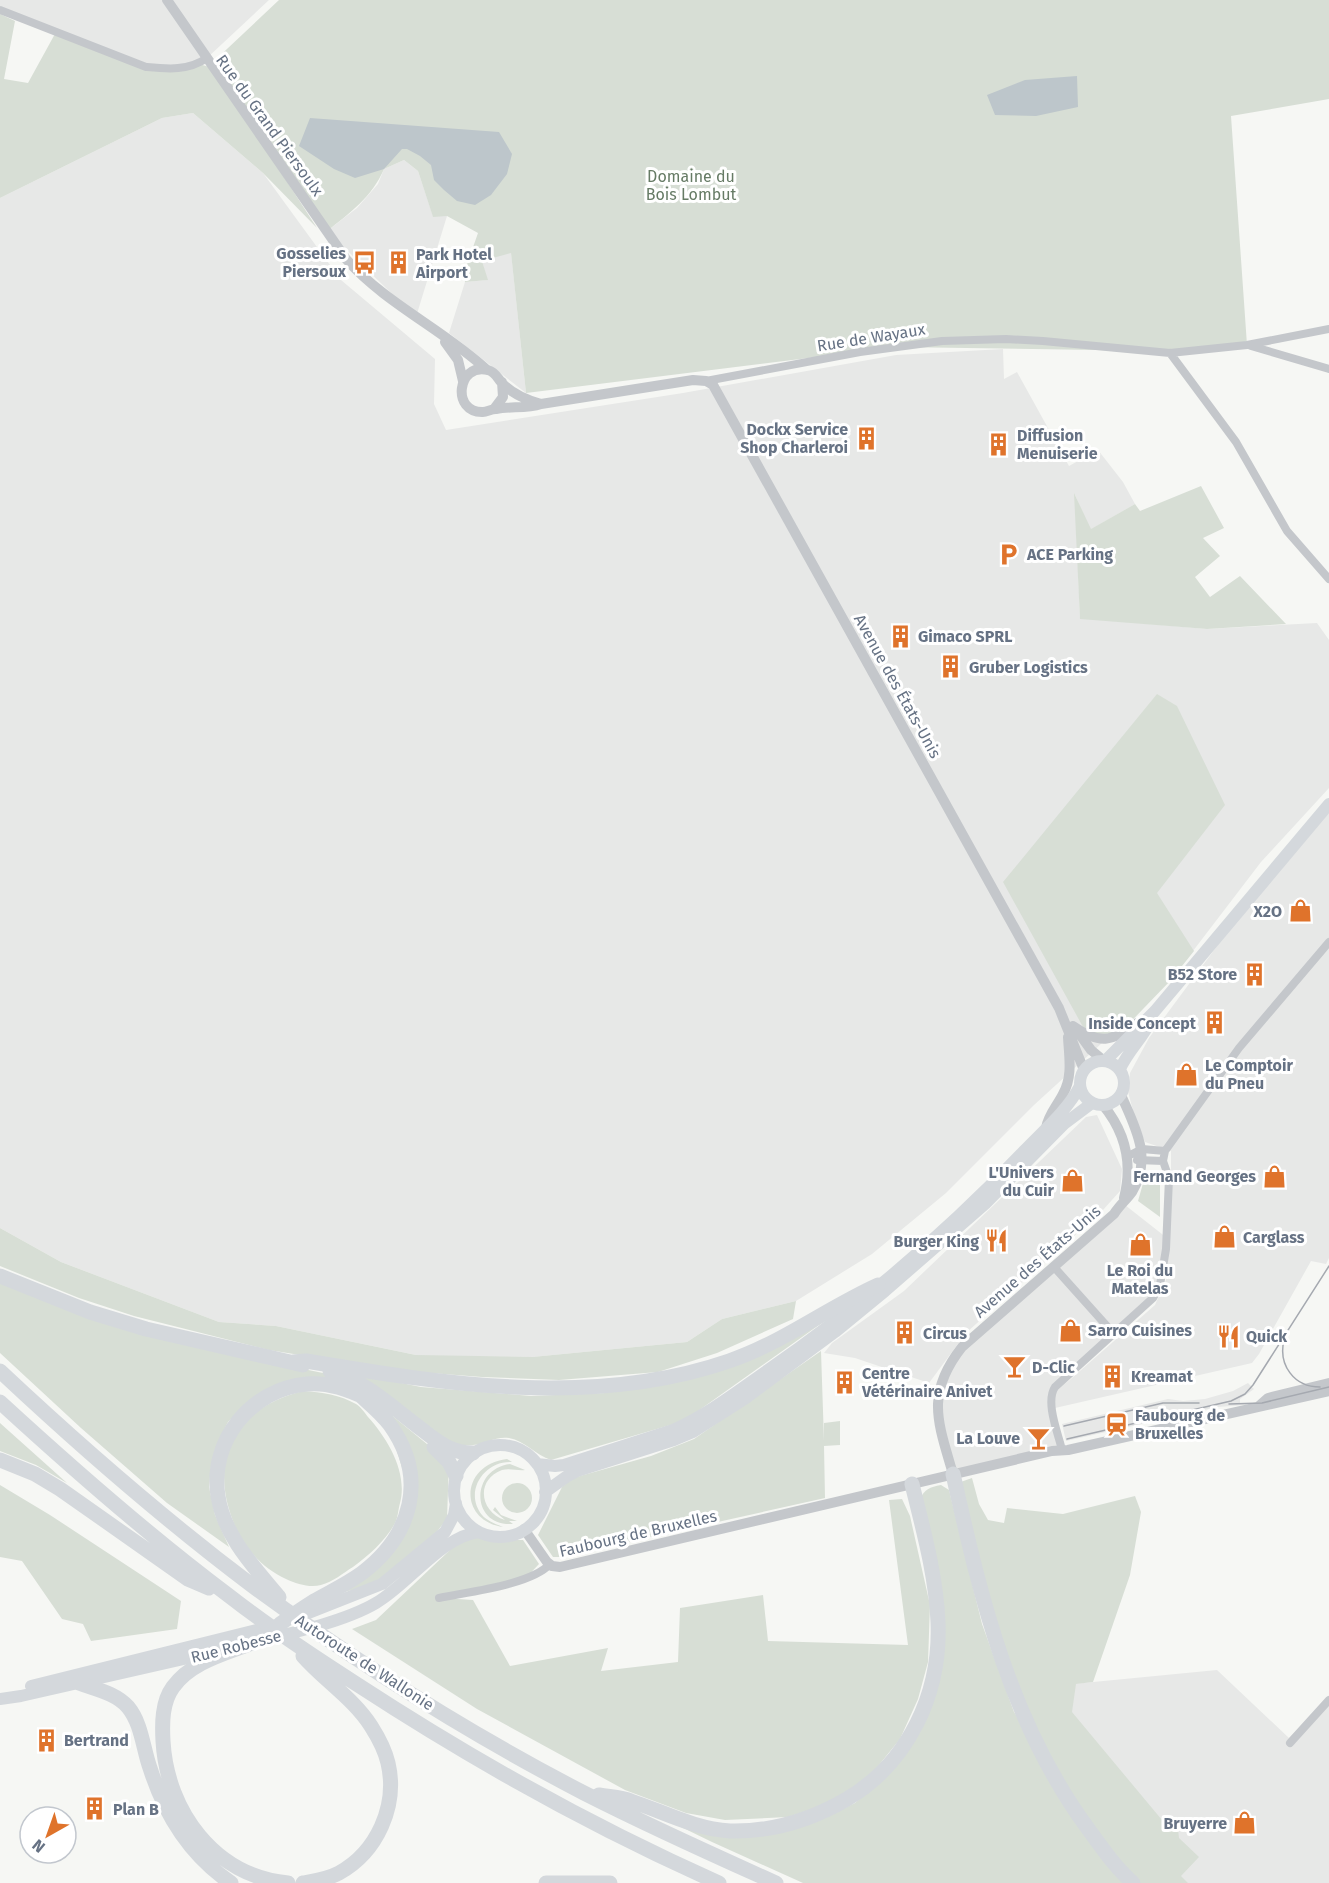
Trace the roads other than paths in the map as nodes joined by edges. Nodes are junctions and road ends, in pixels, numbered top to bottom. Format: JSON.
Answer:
{"nodes":[{"id":1,"x":167,"y":0,"type":"edge"},
{"id":2,"x":0,"y":10,"type":"edge"},
{"id":3,"x":207,"y":58,"type":"junction"},
{"id":4,"x":1329,"y":329,"type":"edge"},
{"id":5,"x":438,"y":334,"type":"junction"},
{"id":6,"x":1248,"y":345,"type":"junction"},
{"id":7,"x":1170,"y":353,"type":"junction"},
{"id":8,"x":1329,"y":369,"type":"edge"},
{"id":9,"x":488,"y":370,"type":"junction"},
{"id":10,"x":462,"y":381,"type":"junction"},
{"id":11,"x":706,"y":381,"type":"junction"},
{"id":12,"x":502,"y":382,"type":"junction"},
{"id":13,"x":541,"y":404,"type":"junction"},
{"id":14,"x":494,"y":409,"type":"junction"},
{"id":15,"x":1329,"y":579,"type":"edge"},
{"id":16,"x":1329,"y":804,"type":"edge"},
{"id":17,"x":1329,"y":942,"type":"edge"},
{"id":18,"x":1155,"y":1011,"type":"junction"},
{"id":19,"x":1070,"y":1030,"type":"junction"},
{"id":20,"x":1104,"y":1061,"type":"junction"},
{"id":21,"x":1084,"y":1070,"type":"junction"},
{"id":22,"x":1120,"y":1070,"type":"junction"},
{"id":23,"x":1080,"y":1086,"type":"junction"},
{"id":24,"x":1120,"y":1095,"type":"junction"},
{"id":25,"x":1097,"y":1104,"type":"junction"},
{"id":26,"x":1046,"y":1128,"type":"junction"},
{"id":27,"x":1142,"y":1149,"type":"junction"},
{"id":28,"x":1165,"y":1151,"type":"junction"},
{"id":29,"x":1128,"y":1156,"type":"junction"},
{"id":30,"x":1142,"y":1161,"type":"junction"},
{"id":31,"x":1163,"y":1161,"type":"junction"},
{"id":32,"x":1123,"y":1201,"type":"junction"},
{"id":33,"x":1054,"y":1267,"type":"junction"},
{"id":34,"x":0,"y":1276,"type":"edge"},
{"id":35,"x":878,"y":1285,"type":"junction"},
{"id":36,"x":1114,"y":1334,"type":"junction"},
{"id":37,"x":293,"y":1362,"type":"junction"},
{"id":38,"x":0,"y":1371,"type":"edge"},
{"id":39,"x":1329,"y":1383,"type":"edge"},
{"id":40,"x":1329,"y":1391,"type":"edge"},
{"id":41,"x":361,"y":1396,"type":"junction"},
{"id":42,"x":0,"y":1402,"type":"edge"},
{"id":43,"x":1259,"y":1406,"type":"junction"},
{"id":44,"x":1062,"y":1450,"type":"junction"},
{"id":45,"x":473,"y":1453,"type":"junction"},
{"id":46,"x":0,"y":1460,"type":"edge"},
{"id":47,"x":537,"y":1464,"type":"junction"},
{"id":48,"x":953,"y":1474,"type":"junction"},
{"id":49,"x":456,"y":1476,"type":"junction"},
{"id":50,"x":912,"y":1484,"type":"junction"},
{"id":51,"x":545,"y":1492,"type":"junction"},
{"id":52,"x":456,"y":1503,"type":"junction"},
{"id":53,"x":524,"y":1529,"type":"junction"},
{"id":54,"x":479,"y":1532,"type":"junction"},
{"id":55,"x":550,"y":1564,"type":"junction"},
{"id":56,"x":259,"y":1583,"type":"junction"},
{"id":57,"x":228,"y":1596,"type":"junction"},
{"id":58,"x":439,"y":1598,"type":"dead end"},
{"id":59,"x":286,"y":1619,"type":"junction"},
{"id":60,"x":252,"y":1643,"type":"junction"},
{"id":61,"x":323,"y":1669,"type":"junction"},
{"id":62,"x":79,"y":1683,"type":"junction"},
{"id":63,"x":2,"y":1699,"type":"edge"},
{"id":64,"x":1329,"y":1700,"type":"edge"},
{"id":65,"x":1290,"y":1743,"type":"dead end"},
{"id":66,"x":584,"y":1793,"type":"junction"},
{"id":67,"x":231,"y":1883,"type":"edge"},
{"id":68,"x":288,"y":1883,"type":"edge"},
{"id":69,"x":303,"y":1883,"type":"edge"},
{"id":70,"x":546,"y":1883,"type":"edge"},
{"id":71,"x":610,"y":1883,"type":"edge"},
{"id":72,"x":719,"y":1883,"type":"edge"},
{"id":73,"x":776,"y":1883,"type":"edge"},
{"id":74,"x":1133,"y":1883,"type":"edge"}],
"edges":[{"from":1,"to":3,"type":"street"},
{"from":2,"to":3,"type":"street","name":"Rue du Grand Piersoulx"},
{"from":3,"to":5,"type":"street","name":"Rue du Grand Piersoulx"},
{"from":4,"to":6,"type":"street","name":"Rue de Wayaux"},
{"from":5,"to":9,"type":"street","name":"Rue du Grand Piersoulx"},
{"from":5,"to":10,"type":"street","name":"Rue du Grand Piersoulx"},
{"from":6,"to":7,"type":"street","name":"Rue de Wayaux"},
{"from":6,"to":8,"type":"street"},
{"from":7,"to":11,"type":"street","name":"Rue de Wayaux"},
{"from":7,"to":15,"type":"street"},
{"from":9,"to":10,"type":"street"},
{"from":9,"to":12,"type":"street"},
{"from":10,"to":14,"type":"street"},
{"from":11,"to":13,"type":"street"},
{"from":11,"to":19,"type":"street","name":"Avenue des États-Unis"},
{"from":12,"to":13,"type":"street"},
{"from":12,"to":14,"type":"street"},
{"from":13,"to":14,"type":"street"},
{"from":16,"to":18,"type":"main road"},
{"from":17,"to":28,"type":"street"},
{"from":18,"to":19,"type":"street"},
{"from":18,"to":20,"type":"main road"},
{"from":18,"to":22,"type":"main road"},
{"from":19,"to":20,"type":"street","name":"Avenue des États-Unis"},
{"from":19,"to":21,"type":"street","name":"Avenue des États-Unis"},
{"from":19,"to":26,"type":"street"},
{"from":20,"to":21,"type":"main road"},
{"from":20,"to":22,"type":"main road"},
{"from":21,"to":23,"type":"main road"},
{"from":22,"to":24,"type":"main road"},
{"from":23,"to":25,"type":"main road"},
{"from":23,"to":26,"type":"main road"},
{"from":24,"to":25,"type":"main road"},
{"from":24,"to":27,"type":"street","name":"Avenue des États-Unis"},
{"from":25,"to":29,"type":"street","name":"Avenue des États-Unis"},
{"from":25,"to":51,"type":"main road"},
{"from":26,"to":35,"type":"main road"},
{"from":27,"to":28,"type":"street"},
{"from":27,"to":29,"type":"street"},
{"from":27,"to":30,"type":"street","name":"Avenue des États-Unis"},
{"from":28,"to":31,"type":"street"},
{"from":29,"to":30,"type":"street"},
{"from":29,"to":32,"type":"street","name":"Avenue des États-Unis"},
{"from":30,"to":31,"type":"street"},
{"from":30,"to":32,"type":"street","name":"Avenue des États-Unis"},
{"from":31,"to":36,"type":"street"},
{"from":32,"to":33,"type":"street","name":"Avenue des États-Unis"},
{"from":33,"to":36,"type":"street"},
{"from":33,"to":48,"type":"street","name":"Avenue des États-Unis"},
{"from":34,"to":37,"type":"highway"},
{"from":35,"to":37,"type":"highway"},
{"from":35,"to":47,"type":"main road"},
{"from":36,"to":44,"type":"street"},
{"from":37,"to":45,"type":"highway"},
{"from":38,"to":56,"type":"highway"},
{"from":39,"to":43,"type":"street","name":"Faubourg de Bruxelles"},
{"from":40,"to":43,"type":"street","name":"Faubourg de Bruxelles"},
{"from":41,"to":49,"type":"highway"},
{"from":41,"to":56,"type":"highway"},
{"from":41,"to":59,"type":"highway"},
{"from":42,"to":57,"type":"highway","name":"Autoroute de Wallonie"},
{"from":43,"to":44,"type":"street","name":"Faubourg de Bruxelles"},
{"from":44,"to":48,"type":"street","name":"Faubourg de Bruxelles"},
{"from":45,"to":47,"type":"main road"},
{"from":45,"to":49,"type":"main road"},
{"from":46,"to":57,"type":"highway"},
{"from":47,"to":51,"type":"main road"},
{"from":48,"to":50,"type":"street","name":"Faubourg de Bruxelles"},
{"from":48,"to":74,"type":"highway"},
{"from":49,"to":52,"type":"main road"},
{"from":50,"to":55,"type":"street","name":"Faubourg de Bruxelles"},
{"from":50,"to":66,"type":"highway"},
{"from":51,"to":53,"type":"main road"},
{"from":52,"to":54,"type":"main road"},
{"from":52,"to":59,"type":"main road","name":"Rue Robesse"},
{"from":53,"to":54,"type":"main road"},
{"from":53,"to":55,"type":"street","name":"Faubourg de Bruxelles"},
{"from":54,"to":60,"type":"main road","name":"Rue Robesse"},
{"from":55,"to":58,"type":"street","name":"Faubourg de Bruxelles"},
{"from":56,"to":59,"type":"highway"},
{"from":57,"to":61,"type":"highway","name":"Autoroute de Wallonie"},
{"from":59,"to":63,"type":"main road","name":"Rue Robesse"},
{"from":59,"to":66,"type":"highway","name":"Autoroute de Wallonie"},
{"from":60,"to":62,"type":"main road","name":"Rue Robesse"},
{"from":60,"to":68,"type":"highway"},
{"from":61,"to":69,"type":"highway"},
{"from":61,"to":72,"type":"highway","name":"Autoroute de Wallonie"},
{"from":62,"to":63,"type":"main road","name":"Rue Robesse"},
{"from":62,"to":67,"type":"highway"},
{"from":64,"to":65,"type":"street"},
{"from":66,"to":73,"type":"highway","name":"Autoroute de Wallonie"},
{"from":70,"to":71,"type":"highway"}]}
